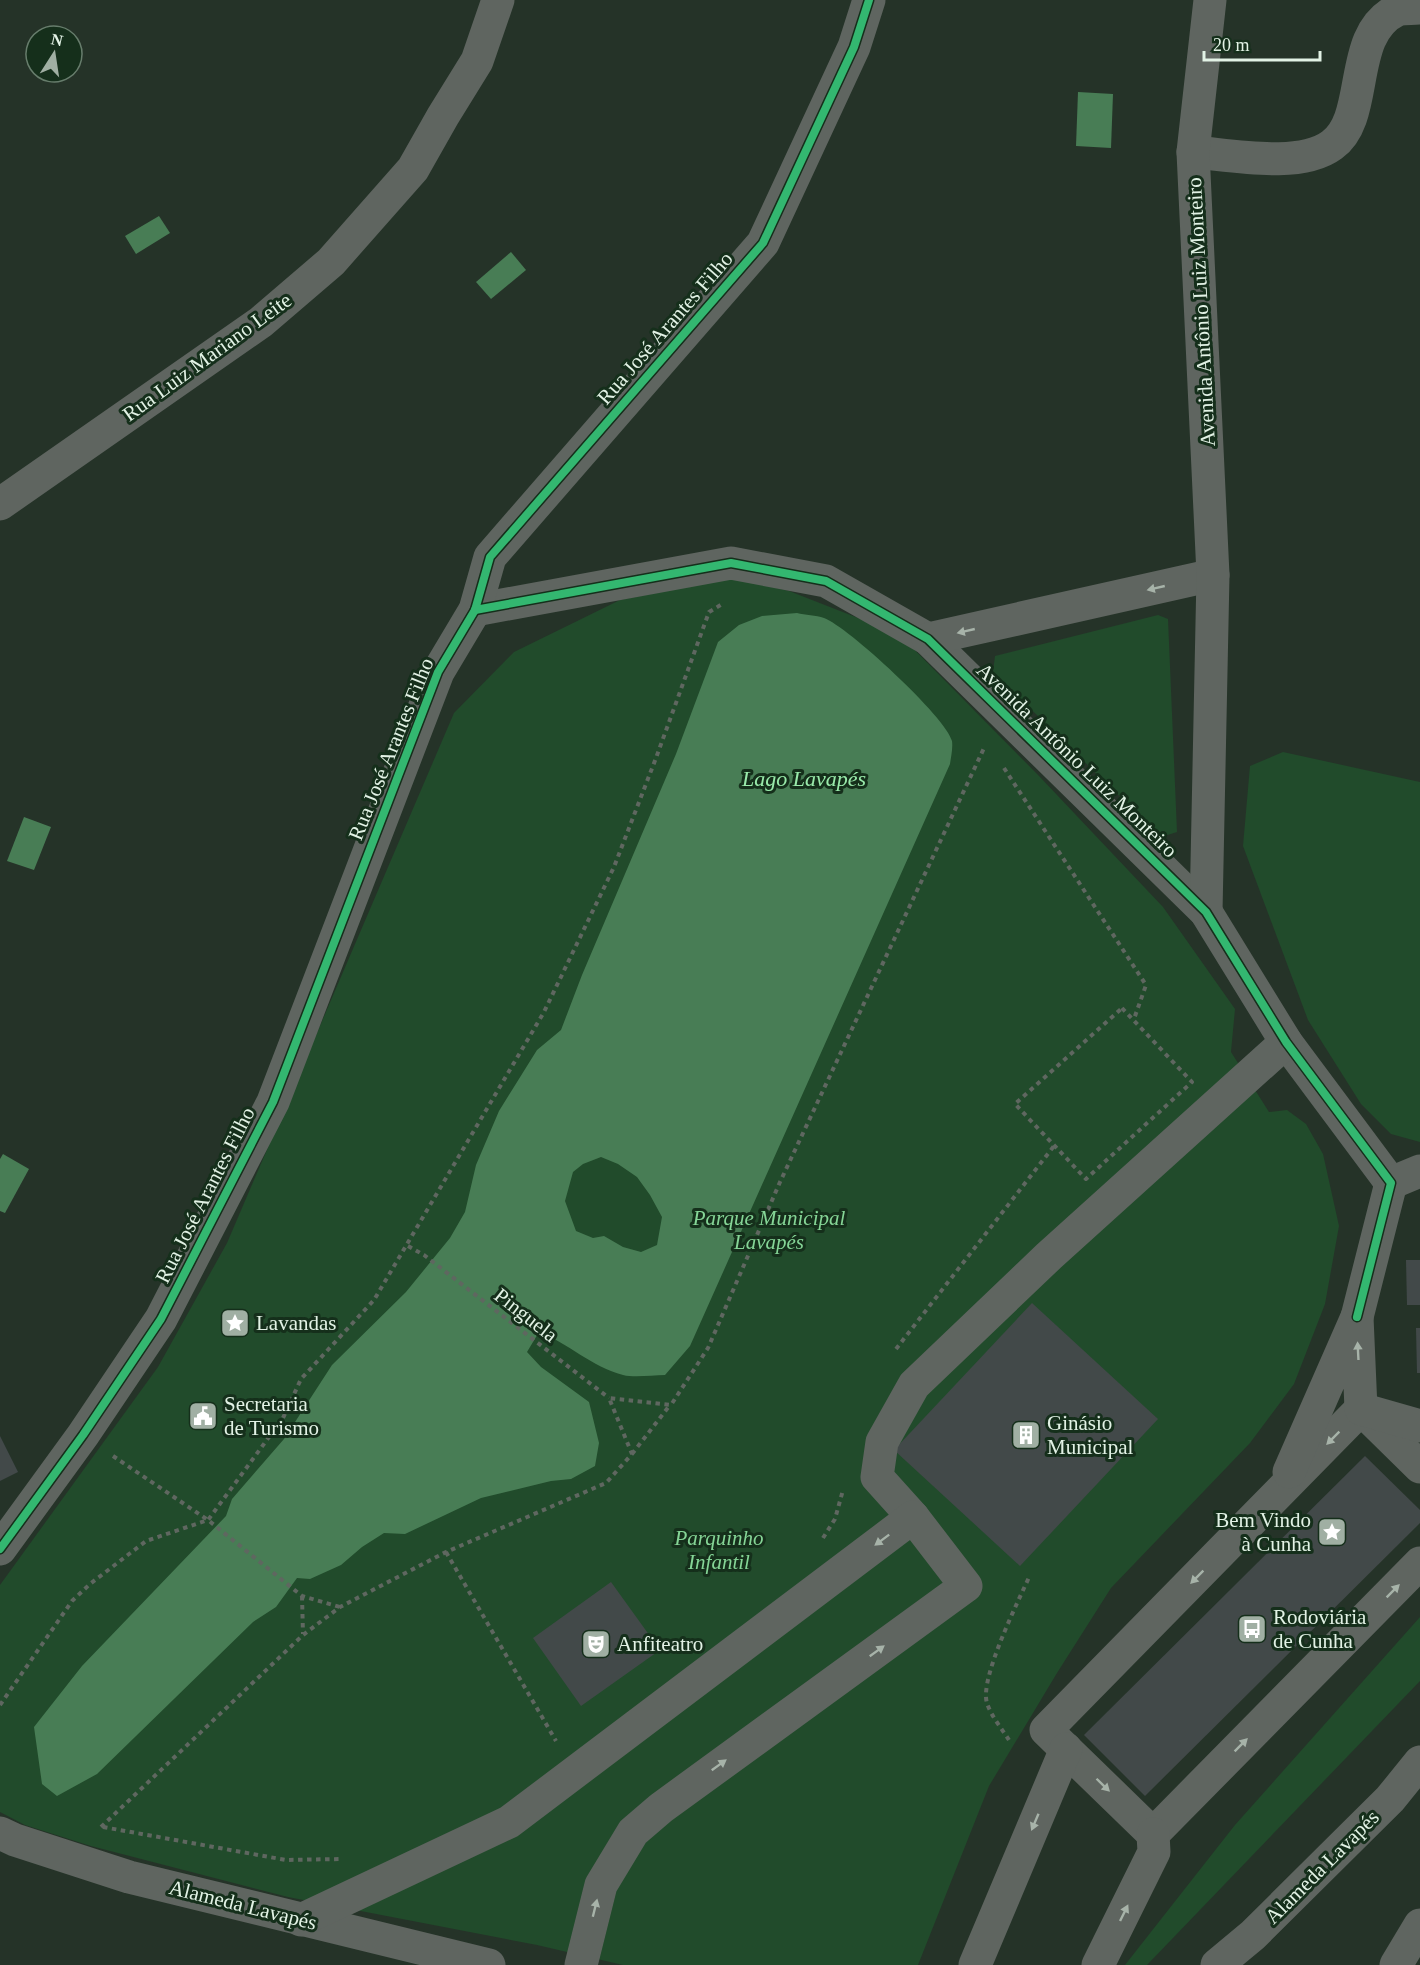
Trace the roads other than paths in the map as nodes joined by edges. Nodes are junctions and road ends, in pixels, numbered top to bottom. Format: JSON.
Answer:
{"nodes":[{"id":1,"x":498,"y":0,"type":"edge"},
{"id":2,"x":869,"y":0,"type":"edge"},
{"id":3,"x":1210,"y":0,"type":"edge"},
{"id":4,"x":1420,"y":8,"type":"edge"},
{"id":5,"x":1193,"y":152,"type":"junction"},
{"id":6,"x":0,"y":504,"type":"edge"},
{"id":7,"x":1213,"y":575,"type":"junction"},
{"id":8,"x":475,"y":610,"type":"junction"},
{"id":9,"x":928,"y":639,"type":"junction"},
{"id":10,"x":1206,"y":912,"type":"junction"},
{"id":11,"x":1286,"y":1042,"type":"junction"},
{"id":12,"x":1406,"y":1177,"type":"edge"},
{"id":13,"x":1357,"y":1317,"type":"junction"},
{"id":14,"x":1361,"y":1410,"type":"junction"},
{"id":15,"x":1420,"y":1426,"type":"edge"},
{"id":16,"x":1420,"y":1467,"type":"edge"},
{"id":17,"x":1281,"y":1490,"type":"junction"},
{"id":18,"x":913,"y":1517,"type":"junction"},
{"id":19,"x":0,"y":1549,"type":"edge"},
{"id":20,"x":1420,"y":1563,"type":"edge"},
{"id":21,"x":1066,"y":1749,"type":"junction"},
{"id":22,"x":1420,"y":1762,"type":"edge"},
{"id":23,"x":0,"y":1833,"type":"edge"},
{"id":24,"x":1153,"y":1834,"type":"junction"},
{"id":25,"x":301,"y":1920,"type":"junction"},
{"id":26,"x":1420,"y":1925,"type":"edge"},
{"id":27,"x":489,"y":1965,"type":"edge"},
{"id":28,"x":581,"y":1965,"type":"edge"},
{"id":29,"x":975,"y":1965,"type":"edge"},
{"id":30,"x":1098,"y":1965,"type":"edge"},
{"id":31,"x":1217,"y":1965,"type":"edge"},
{"id":32,"x":1396,"y":1965,"type":"edge"}],
"edges":[{"from":1,"to":6,"type":"street","name":"Rua Luiz Mariano Leite"},
{"from":2,"to":8,"type":"street","name":"Rua José Arantes Filho"},
{"from":3,"to":5,"type":"street","name":"Avenida Antônio Luiz Monteiro"},
{"from":4,"to":5,"type":"street"},
{"from":5,"to":7,"type":"street","name":"Avenida Antônio Luiz Monteiro"},
{"from":7,"to":9,"type":"street","one_way":true},
{"from":7,"to":10,"type":"street","name":"Avenida Antônio Luiz Monteiro"},
{"from":8,"to":9,"type":"street","name":"Avenida Antônio Luiz Monteiro"},
{"from":8,"to":19,"type":"street","name":"Rua José Arantes Filho"},
{"from":9,"to":10,"type":"street","name":"Avenida Antônio Luiz Monteiro"},
{"from":10,"to":11,"type":"street","name":"Avenida Antônio Luiz Monteiro"},
{"from":11,"to":12,"type":"street","name":"Avenida Antônio Luiz Monteiro"},
{"from":11,"to":18,"type":"street"},
{"from":12,"to":13,"type":"street","name":"Avenida Antônio Luiz Monteiro"},
{"from":14,"to":13,"type":"street","one_way":true},
{"from":13,"to":17,"type":"street"},
{"from":14,"to":15,"type":"street"},
{"from":14,"to":16,"type":"street"},
{"from":14,"to":17,"type":"street","one_way":true},
{"from":17,"to":21,"type":"street","one_way":true},
{"from":18,"to":25,"type":"street","one_way":true},
{"from":28,"to":18,"type":"street","one_way":true},
{"from":24,"to":20,"type":"street","one_way":true},
{"from":21,"to":24,"type":"street","one_way":true},
{"from":21,"to":29,"type":"street","one_way":true},
{"from":22,"to":31,"type":"street","name":"Alameda Lavapés"},
{"from":23,"to":25,"type":"street","name":"Alameda Lavapés"},
{"from":30,"to":24,"type":"street","one_way":true},
{"from":25,"to":27,"type":"street","name":"Alameda Lavapés"},
{"from":26,"to":32,"type":"street"}]}
